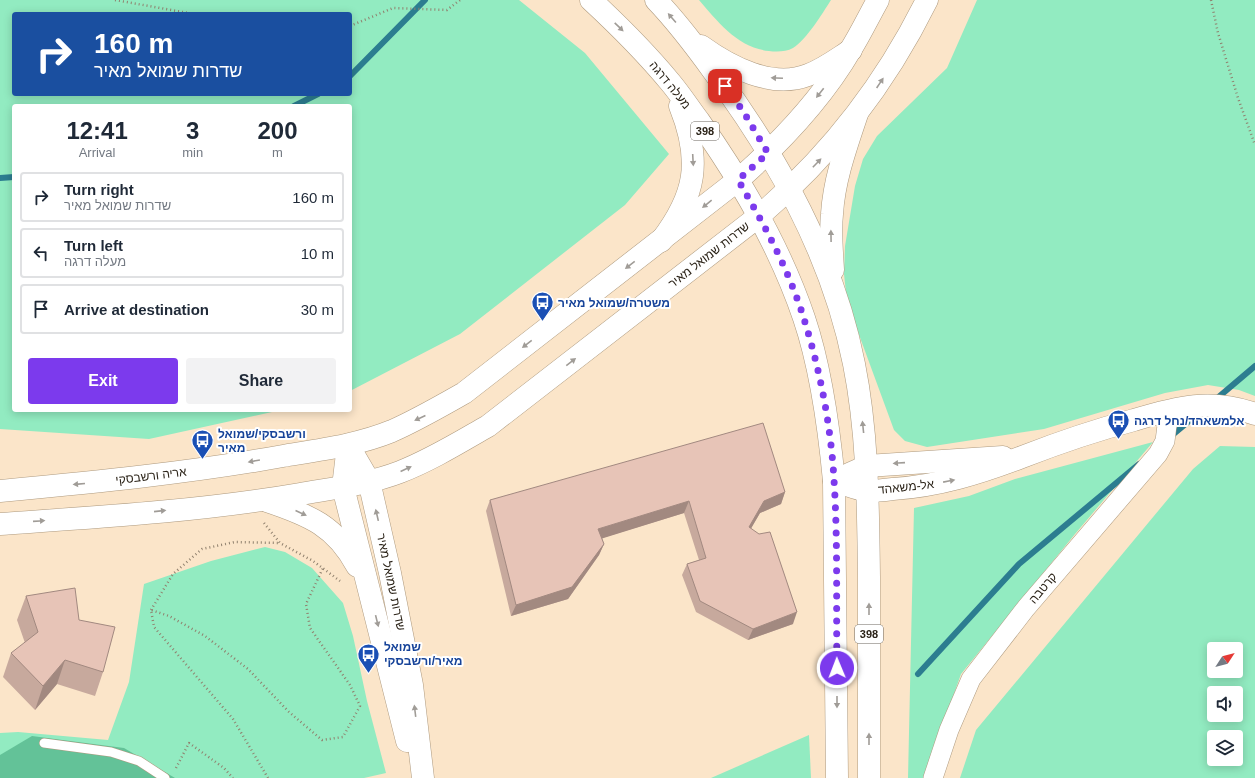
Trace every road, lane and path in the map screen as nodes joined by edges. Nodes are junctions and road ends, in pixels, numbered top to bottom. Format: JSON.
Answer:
{"nodes":[{"id":1,"x":115,"y":0,"type":"edge"},
{"id":2,"x":460,"y":0,"type":"edge"},
{"id":3,"x":591,"y":0,"type":"edge"},
{"id":4,"x":656,"y":0,"type":"edge"},
{"id":5,"x":878,"y":0,"type":"edge"},
{"id":6,"x":927,"y":0,"type":"edge"},
{"id":7,"x":1211,"y":0,"type":"edge"},
{"id":8,"x":183,"y":12,"type":"edge"},
{"id":9,"x":352,"y":25,"type":"edge"},
{"id":10,"x":687,"y":36,"type":"junction"},
{"id":11,"x":851,"y":50,"type":"junction"},
{"id":12,"x":671,"y":83,"type":"junction"},
{"id":13,"x":857,"y":114,"type":"junction"},
{"id":14,"x":1255,"y":146,"type":"edge"},
{"id":15,"x":768,"y":153,"type":"junction"},
{"id":16,"x":738,"y":180,"type":"junction"},
{"id":17,"x":790,"y":190,"type":"junction"},
{"id":18,"x":759,"y":216,"type":"junction"},
{"id":19,"x":661,"y":241,"type":"junction"},
{"id":20,"x":835,"y":289,"type":"junction"},
{"id":21,"x":1169,"y":410,"type":"junction"},
{"id":22,"x":1255,"y":414,"type":"edge"},
{"id":23,"x":348,"y":445,"type":"junction"},
{"id":24,"x":1022,"y":457,"type":"junction"},
{"id":25,"x":867,"y":466,"type":"junction"},
{"id":26,"x":834,"y":480,"type":"junction"},
{"id":27,"x":369,"y":482,"type":"junction"},
{"id":28,"x":343,"y":487,"type":"junction"},
{"id":29,"x":0,"y":491,"type":"edge"},
{"id":30,"x":868,"y":491,"type":"junction"},
{"id":31,"x":256,"y":501,"type":"junction"},
{"id":32,"x":0,"y":524,"type":"edge"},
{"id":33,"x":280,"y":544,"type":"junction"},
{"id":34,"x":323,"y":568,"type":"junction"},
{"id":35,"x":343,"y":583,"type":"dead end"},
{"id":36,"x":367,"y":584,"type":"junction"},
{"id":37,"x":151,"y":610,"type":"junction"},
{"id":38,"x":44,"y":743,"type":"dead end"},
{"id":39,"x":174,"y":771,"type":"dead end"},
{"id":40,"x":165,"y":778,"type":"edge"},
{"id":41,"x":233,"y":778,"type":"edge"},
{"id":42,"x":268,"y":778,"type":"edge"},
{"id":43,"x":416,"y":778,"type":"edge"},
{"id":44,"x":423,"y":778,"type":"edge"},
{"id":45,"x":837,"y":778,"type":"edge"},
{"id":46,"x":869,"y":778,"type":"edge"},
{"id":47,"x":933,"y":778,"type":"edge"}],
"edges":[{"from":1,"to":8,"type":"path"},
{"from":2,"to":9,"type":"path"},
{"from":3,"to":12,"type":"street","name":"מעלה דרגה","number":"398","one_way":true},
{"from":10,"to":4,"type":"street","number":"398","one_way":true},
{"from":5,"to":11,"type":"street"},
{"from":13,"to":6,"type":"street","name":"שדרות שמואל מאיר","one_way":true},
{"from":7,"to":14,"type":"path"},
{"from":11,"to":10,"type":"street","one_way":true},
{"from":10,"to":15,"type":"street","number":"398"},
{"from":11,"to":15,"type":"street","one_way":true},
{"from":12,"to":16,"type":"street","name":"מעלה דרגה","number":"398"},
{"from":12,"to":19,"type":"street","one_way":true},
{"from":17,"to":13,"type":"street","name":"שדרות שמואל מאיר","one_way":true},
{"from":20,"to":13,"type":"street","one_way":true},
{"from":15,"to":16,"type":"street"},
{"from":15,"to":17,"type":"street","number":"398"},
{"from":16,"to":18,"type":"street","number":"398"},
{"from":16,"to":19,"type":"street","one_way":true},
{"from":17,"to":18,"type":"street","name":"שדרות שמואל מאיר"},
{"from":17,"to":20,"type":"street","number":"398"},
{"from":18,"to":26,"type":"street","number":"398"},
{"from":27,"to":18,"type":"street","name":"שדרות שמואל מאיר","one_way":true},
{"from":19,"to":23,"type":"street","one_way":true},
{"from":25,"to":20,"type":"street","number":"398","one_way":true},
{"from":21,"to":22,"type":"street","name":"אל-משאהד"},
{"from":21,"to":24,"type":"street","name":"אל-משאהד"},
{"from":21,"to":47,"type":"street","name":"קרטבה"},
{"from":23,"to":27,"type":"street","name":"שדרות שמואל מאיר"},
{"from":23,"to":28,"type":"street","name":"שדרות שמואל מאיר"},
{"from":23,"to":29,"type":"street","name":"אריה ורשבסקי","one_way":true},
{"from":24,"to":25,"type":"street","name":"אל-משאהד","one_way":true},
{"from":30,"to":24,"type":"street","name":"אל-משאהד","one_way":true},
{"from":25,"to":26,"type":"street","name":"אל-משאהד"},
{"from":25,"to":30,"type":"street","number":"398"},
{"from":26,"to":30,"type":"street","name":"אל-משאהד"},
{"from":26,"to":45,"type":"street","number":"398","one_way":true},
{"from":27,"to":28,"type":"street","name":"שדרות שמואל מאיר"},
{"from":44,"to":27,"type":"street","name":"שדרות שמואל מאיר","one_way":true},
{"from":28,"to":31,"type":"street"},
{"from":28,"to":36,"type":"street","name":"שדרות שמואל מאיר"},
{"from":46,"to":30,"type":"street","number":"398","one_way":true},
{"from":32,"to":31,"type":"street","one_way":true},
{"from":31,"to":33,"type":"path"},
{"from":31,"to":36,"type":"street","one_way":true},
{"from":33,"to":34,"type":"path"},
{"from":33,"to":37,"type":"path"},
{"from":34,"to":35,"type":"path"},
{"from":34,"to":37,"type":"path"},
{"from":36,"to":43,"type":"street","name":"שדרות שמואל מאיר","one_way":true},
{"from":37,"to":42,"type":"path"},
{"from":38,"to":40,"type":"lane"},
{"from":39,"to":41,"type":"path"}]}
